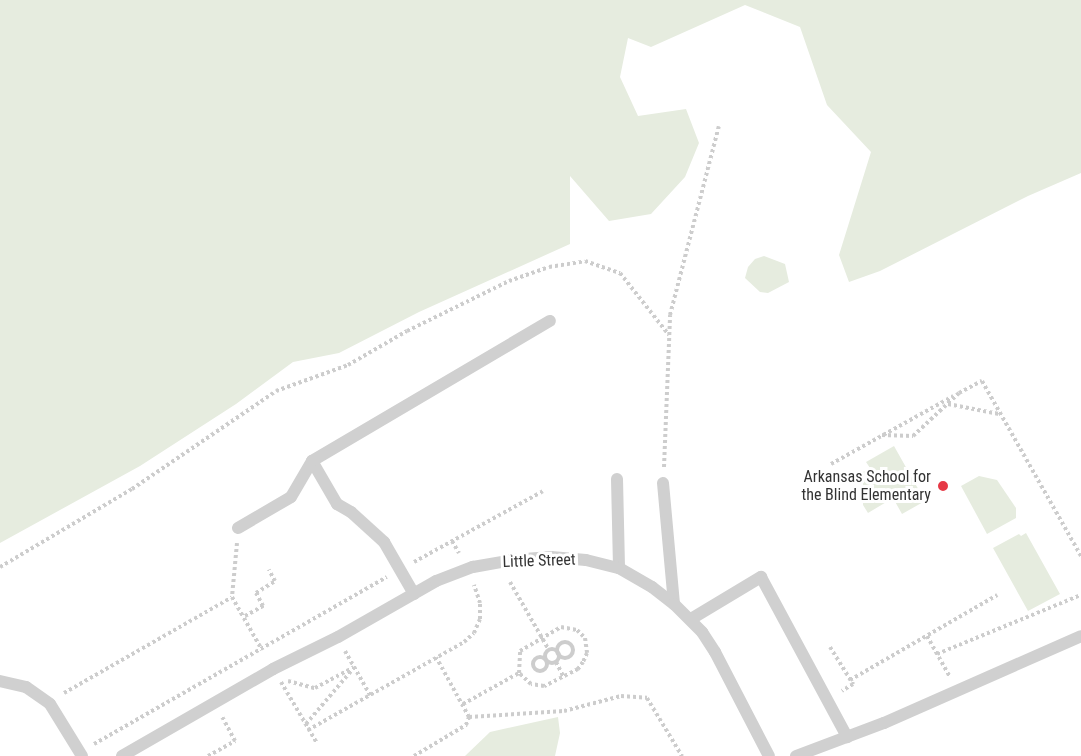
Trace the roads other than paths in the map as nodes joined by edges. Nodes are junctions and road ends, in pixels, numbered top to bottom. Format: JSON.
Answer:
{"nodes":[{"id":1,"x":550,"y":321,"type":"dead end"},
{"id":2,"x":312,"y":461,"type":"junction"},
{"id":3,"x":617,"y":479,"type":"dead end"},
{"id":4,"x":663,"y":483,"type":"road end"},
{"id":5,"x":237,"y":534,"type":"road end"},
{"id":6,"x":618,"y":568,"type":"junction"},
{"id":7,"x":414,"y":594,"type":"junction"},
{"id":8,"x":674,"y":604,"type":"junction"},
{"id":9,"x":691,"y":620,"type":"junction"},
{"id":10,"x":1081,"y":636,"type":"edge"},
{"id":11,"x":0,"y":681,"type":"edge"},
{"id":12,"x":848,"y":737,"type":"junction"},
{"id":13,"x":81,"y":754,"type":"edge"},
{"id":14,"x":122,"y":756,"type":"edge"},
{"id":15,"x":769,"y":756,"type":"edge"},
{"id":16,"x":796,"y":756,"type":"edge"}],
"edges":[{"from":1,"to":2,"type":"lane"},
{"from":2,"to":5,"type":"lane"},
{"from":2,"to":7,"type":"lane"},
{"from":3,"to":6,"type":"lane"},
{"from":4,"to":8,"type":"lane"},
{"from":6,"to":7,"type":"lane","name":"Little Street"},
{"from":6,"to":8,"type":"lane","name":"Little Street"},
{"from":7,"to":14,"type":"lane","name":"Little Street"},
{"from":8,"to":9,"type":"lane","name":"Little Street"},
{"from":9,"to":12,"type":"lane"},
{"from":9,"to":15,"type":"lane","name":"Little Street"},
{"from":10,"to":12,"type":"lane"},
{"from":11,"to":13,"type":"lane"},
{"from":12,"to":16,"type":"lane"}]}
